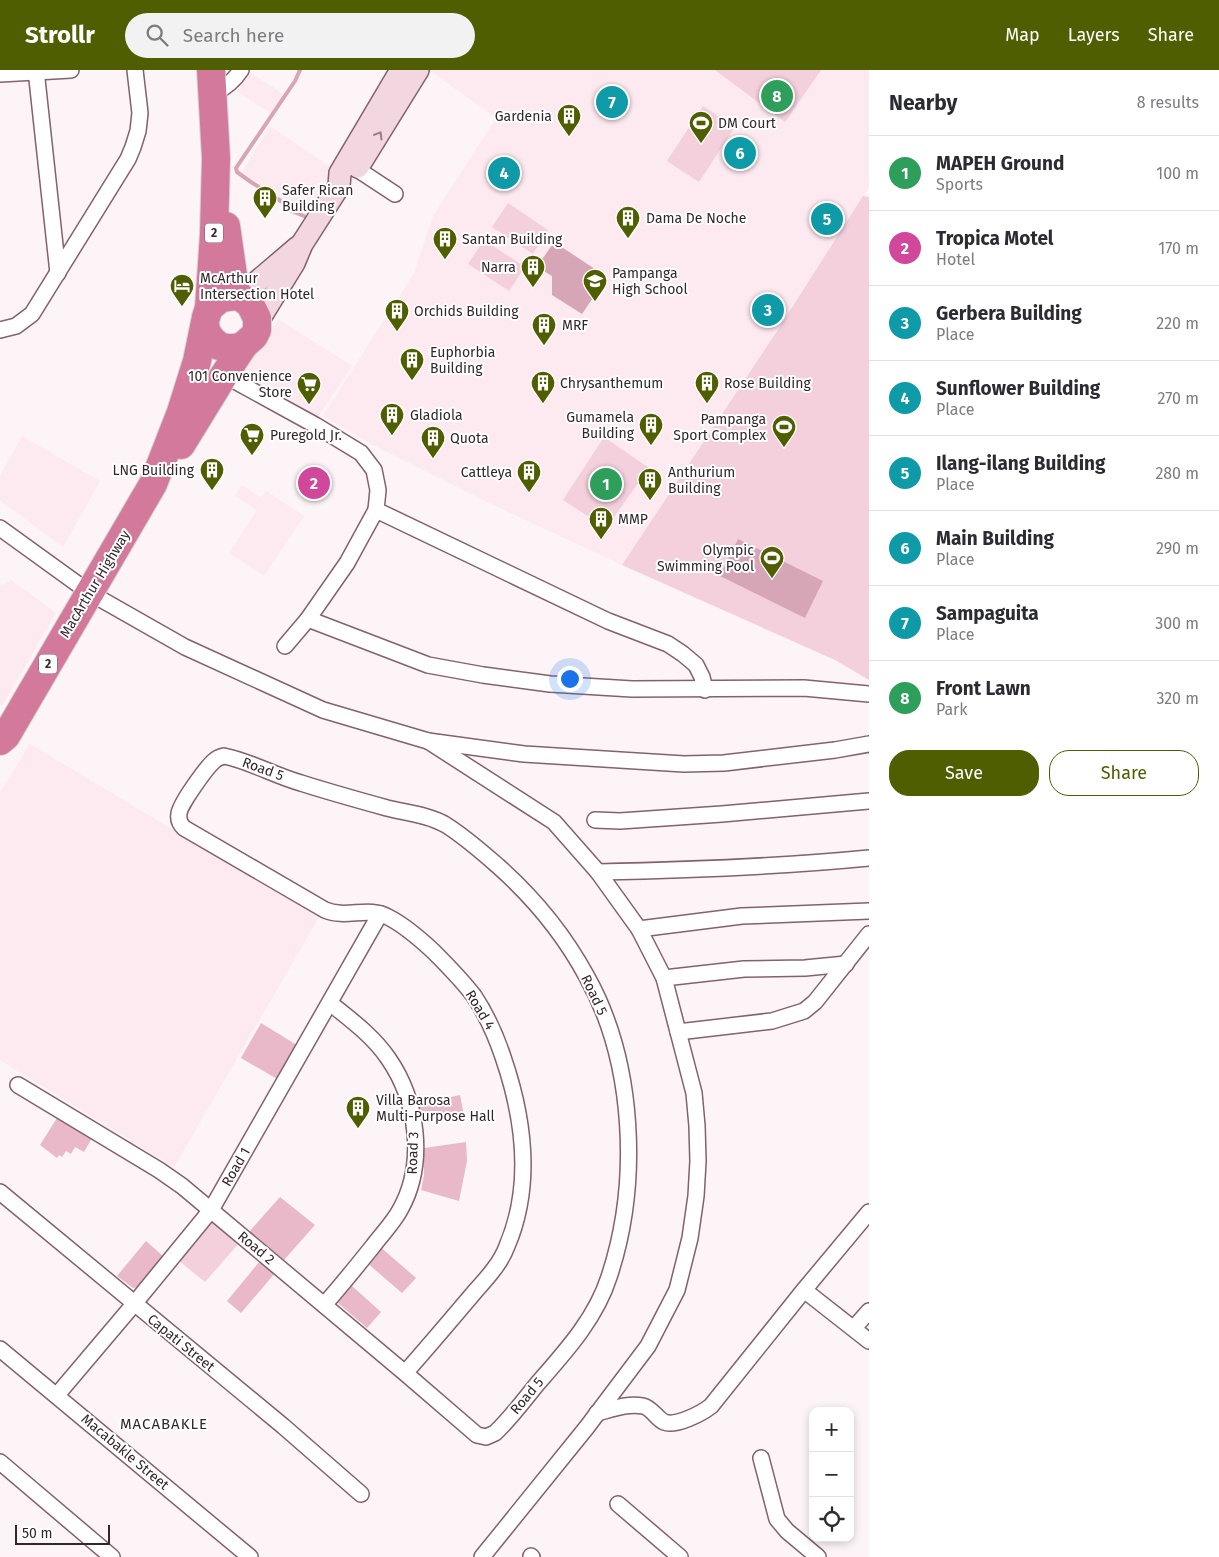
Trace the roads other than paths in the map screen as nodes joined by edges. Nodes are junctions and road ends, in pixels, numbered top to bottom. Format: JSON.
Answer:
{"nodes":[{"id":1,"x":71,"y":70,"type":"edge"},
{"id":2,"x":135,"y":70,"type":"edge"},
{"id":3,"x":241,"y":70,"type":"edge"},
{"id":4,"x":401,"y":70,"type":"edge"},
{"id":5,"x":418,"y":70,"type":"edge"},
{"id":6,"x":37,"y":71,"type":"edge"},
{"id":7,"x":0,"y":74,"type":"edge"},
{"id":8,"x":212,"y":82,"type":"edge"},
{"id":9,"x":216,"y":158,"type":"junction"},
{"id":10,"x":356,"y":169,"type":"junction"},
{"id":11,"x":339,"y":186,"type":"junction"},
{"id":12,"x":395,"y":194,"type":"dead end"},
{"id":13,"x":302,"y":244,"type":"junction"},
{"id":14,"x":58,"y":273,"type":"junction"},
{"id":15,"x":239,"y":297,"type":"junction"},
{"id":16,"x":207,"y":316,"type":"junction"},
{"id":17,"x":0,"y":330,"type":"edge"},
{"id":18,"x":251,"y":334,"type":"junction"},
{"id":19,"x":224,"y":376,"type":"junction"},
{"id":20,"x":153,"y":484,"type":"junction"},
{"id":21,"x":376,"y":510,"type":"junction"},
{"id":22,"x":0,"y":528,"type":"edge"},
{"id":23,"x":90,"y":593,"type":"junction"},
{"id":24,"x":308,"y":619,"type":"junction"},
{"id":25,"x":285,"y":646,"type":"dead end"},
{"id":26,"x":705,"y":690,"type":"junction"},
{"id":27,"x":869,"y":694,"type":"edge"},
{"id":28,"x":428,"y":741,"type":"junction"},
{"id":29,"x":869,"y":744,"type":"edge"},
{"id":30,"x":2,"y":746,"type":"edge"},
{"id":31,"x":869,"y":801,"type":"edge"},
{"id":32,"x":595,"y":820,"type":"dead end"},
{"id":33,"x":869,"y":858,"type":"edge"},
{"id":34,"x":598,"y":872,"type":"junction"},
{"id":35,"x":869,"y":912,"type":"edge"},
{"id":36,"x":380,"y":914,"type":"junction"},
{"id":37,"x":639,"y":929,"type":"junction"},
{"id":38,"x":869,"y":934,"type":"edge"},
{"id":39,"x":846,"y":964,"type":"junction"},
{"id":40,"x":664,"y":978,"type":"junction"},
{"id":41,"x":330,"y":1003,"type":"junction"},
{"id":42,"x":678,"y":1032,"type":"junction"},
{"id":43,"x":18,"y":1085,"type":"dead end"},
{"id":44,"x":0,"y":1192,"type":"edge"},
{"id":45,"x":211,"y":1210,"type":"junction"},
{"id":46,"x":869,"y":1212,"type":"edge"},
{"id":47,"x":804,"y":1290,"type":"junction"},
{"id":48,"x":134,"y":1304,"type":"junction"},
{"id":49,"x":324,"y":1305,"type":"junction"},
{"id":50,"x":869,"y":1311,"type":"edge"},
{"id":51,"x":854,"y":1328,"type":"junction"},
{"id":52,"x":869,"y":1341,"type":"edge"},
{"id":53,"x":0,"y":1349,"type":"edge"},
{"id":54,"x":405,"y":1373,"type":"junction"},
{"id":55,"x":620,"y":1384,"type":"junction"},
{"id":56,"x":57,"y":1396,"type":"junction"},
{"id":57,"x":646,"y":1406,"type":"junction"},
{"id":58,"x":597,"y":1413,"type":"junction"},
{"id":59,"x":476,"y":1435,"type":"joint"},
{"id":60,"x":760,"y":1458,"type":"dead end"},
{"id":61,"x":0,"y":1462,"type":"edge"},
{"id":62,"x":361,"y":1494,"type":"dead end"},
{"id":63,"x":618,"y":1504,"type":"dead end"},
{"id":64,"x":112,"y":1557,"type":"edge"},
{"id":65,"x":250,"y":1557,"type":"edge"},
{"id":66,"x":482,"y":1557,"type":"edge"},
{"id":67,"x":680,"y":1557,"type":"edge"},
{"id":68,"x":818,"y":1557,"type":"edge"}],
"edges":[{"from":1,"to":6,"type":"street"},
{"from":2,"to":14,"type":"street"},
{"from":3,"to":8,"type":"street"},
{"from":4,"to":11,"type":"main road"},
{"from":10,"to":5,"type":"main road","one_way":true},
{"from":6,"to":7,"type":"street"},
{"from":6,"to":14,"type":"street"},
{"from":8,"to":9,"type":"highway","name":"MacArthur Highway","number":"2"},
{"from":9,"to":15,"type":"highway","name":"MacArthur Highway","number":"2"},
{"from":9,"to":16,"type":"highway","name":"MacArthur Highway","number":"2"},
{"from":10,"to":11,"type":"main road"},
{"from":10,"to":12,"type":"street"},
{"from":11,"to":13,"type":"main road"},
{"from":13,"to":15,"type":"main road"},
{"from":13,"to":18,"type":"main road"},
{"from":14,"to":17,"type":"street"},
{"from":15,"to":16,"type":"highway"},
{"from":15,"to":18,"type":"highway","name":"MacArthur Highway","number":"2"},
{"from":16,"to":18,"type":"highway"},
{"from":16,"to":20,"type":"highway","name":"MacArthur Highway","number":"2"},
{"from":18,"to":19,"type":"highway","name":"MacArthur Highway","number":"2"},
{"from":19,"to":20,"type":"highway","name":"MacArthur Highway","number":"2"},
{"from":19,"to":21,"type":"street"},
{"from":20,"to":23,"type":"highway","name":"MacArthur Highway","number":"2"},
{"from":21,"to":24,"type":"street"},
{"from":21,"to":26,"type":"street"},
{"from":22,"to":23,"type":"street"},
{"from":23,"to":28,"type":"street"},
{"from":23,"to":30,"type":"highway","name":"MacArthur Highway","number":"2"},
{"from":24,"to":25,"type":"street"},
{"from":24,"to":26,"type":"street"},
{"from":26,"to":27,"type":"street"},
{"from":28,"to":29,"type":"street"},
{"from":28,"to":34,"type":"street"},
{"from":31,"to":32,"type":"street"},
{"from":33,"to":34,"type":"street"},
{"from":34,"to":37,"type":"street"},
{"from":35,"to":37,"type":"street"},
{"from":36,"to":41,"type":"street","name":"Road 1"},
{"from":36,"to":54,"type":"street","name":"Road 4"},
{"from":36,"to":59,"type":"street","name":"Road 5"},
{"from":37,"to":40,"type":"street"},
{"from":38,"to":39,"type":"street"},
{"from":39,"to":40,"type":"street"},
{"from":39,"to":42,"type":"street"},
{"from":40,"to":42,"type":"street"},
{"from":41,"to":45,"type":"street","name":"Road 1"},
{"from":41,"to":49,"type":"street","name":"Road 3"},
{"from":42,"to":55,"type":"street"},
{"from":43,"to":45,"type":"street","name":"Road 2"},
{"from":44,"to":48,"type":"street","name":"Capati Street"},
{"from":45,"to":48,"type":"street","name":"Road 1"},
{"from":45,"to":49,"type":"street","name":"Road 2"},
{"from":46,"to":47,"type":"street"},
{"from":47,"to":51,"type":"street"},
{"from":47,"to":57,"type":"street"},
{"from":48,"to":56,"type":"street","name":"Road 1"},
{"from":48,"to":62,"type":"street","name":"Capati Street"},
{"from":49,"to":54,"type":"street","name":"Road 2"},
{"from":50,"to":51,"type":"street"},
{"from":51,"to":52,"type":"street"},
{"from":53,"to":56,"type":"street","name":"Macabakle Street"},
{"from":54,"to":59,"type":"street","name":"Road 2"},
{"from":55,"to":57,"type":"street"},
{"from":55,"to":58,"type":"street"},
{"from":56,"to":65,"type":"street","name":"Macabakle Street"},
{"from":57,"to":58,"type":"street"},
{"from":58,"to":66,"type":"street"},
{"from":60,"to":68,"type":"street"},
{"from":61,"to":64,"type":"street"},
{"from":63,"to":67,"type":"street"}]}
